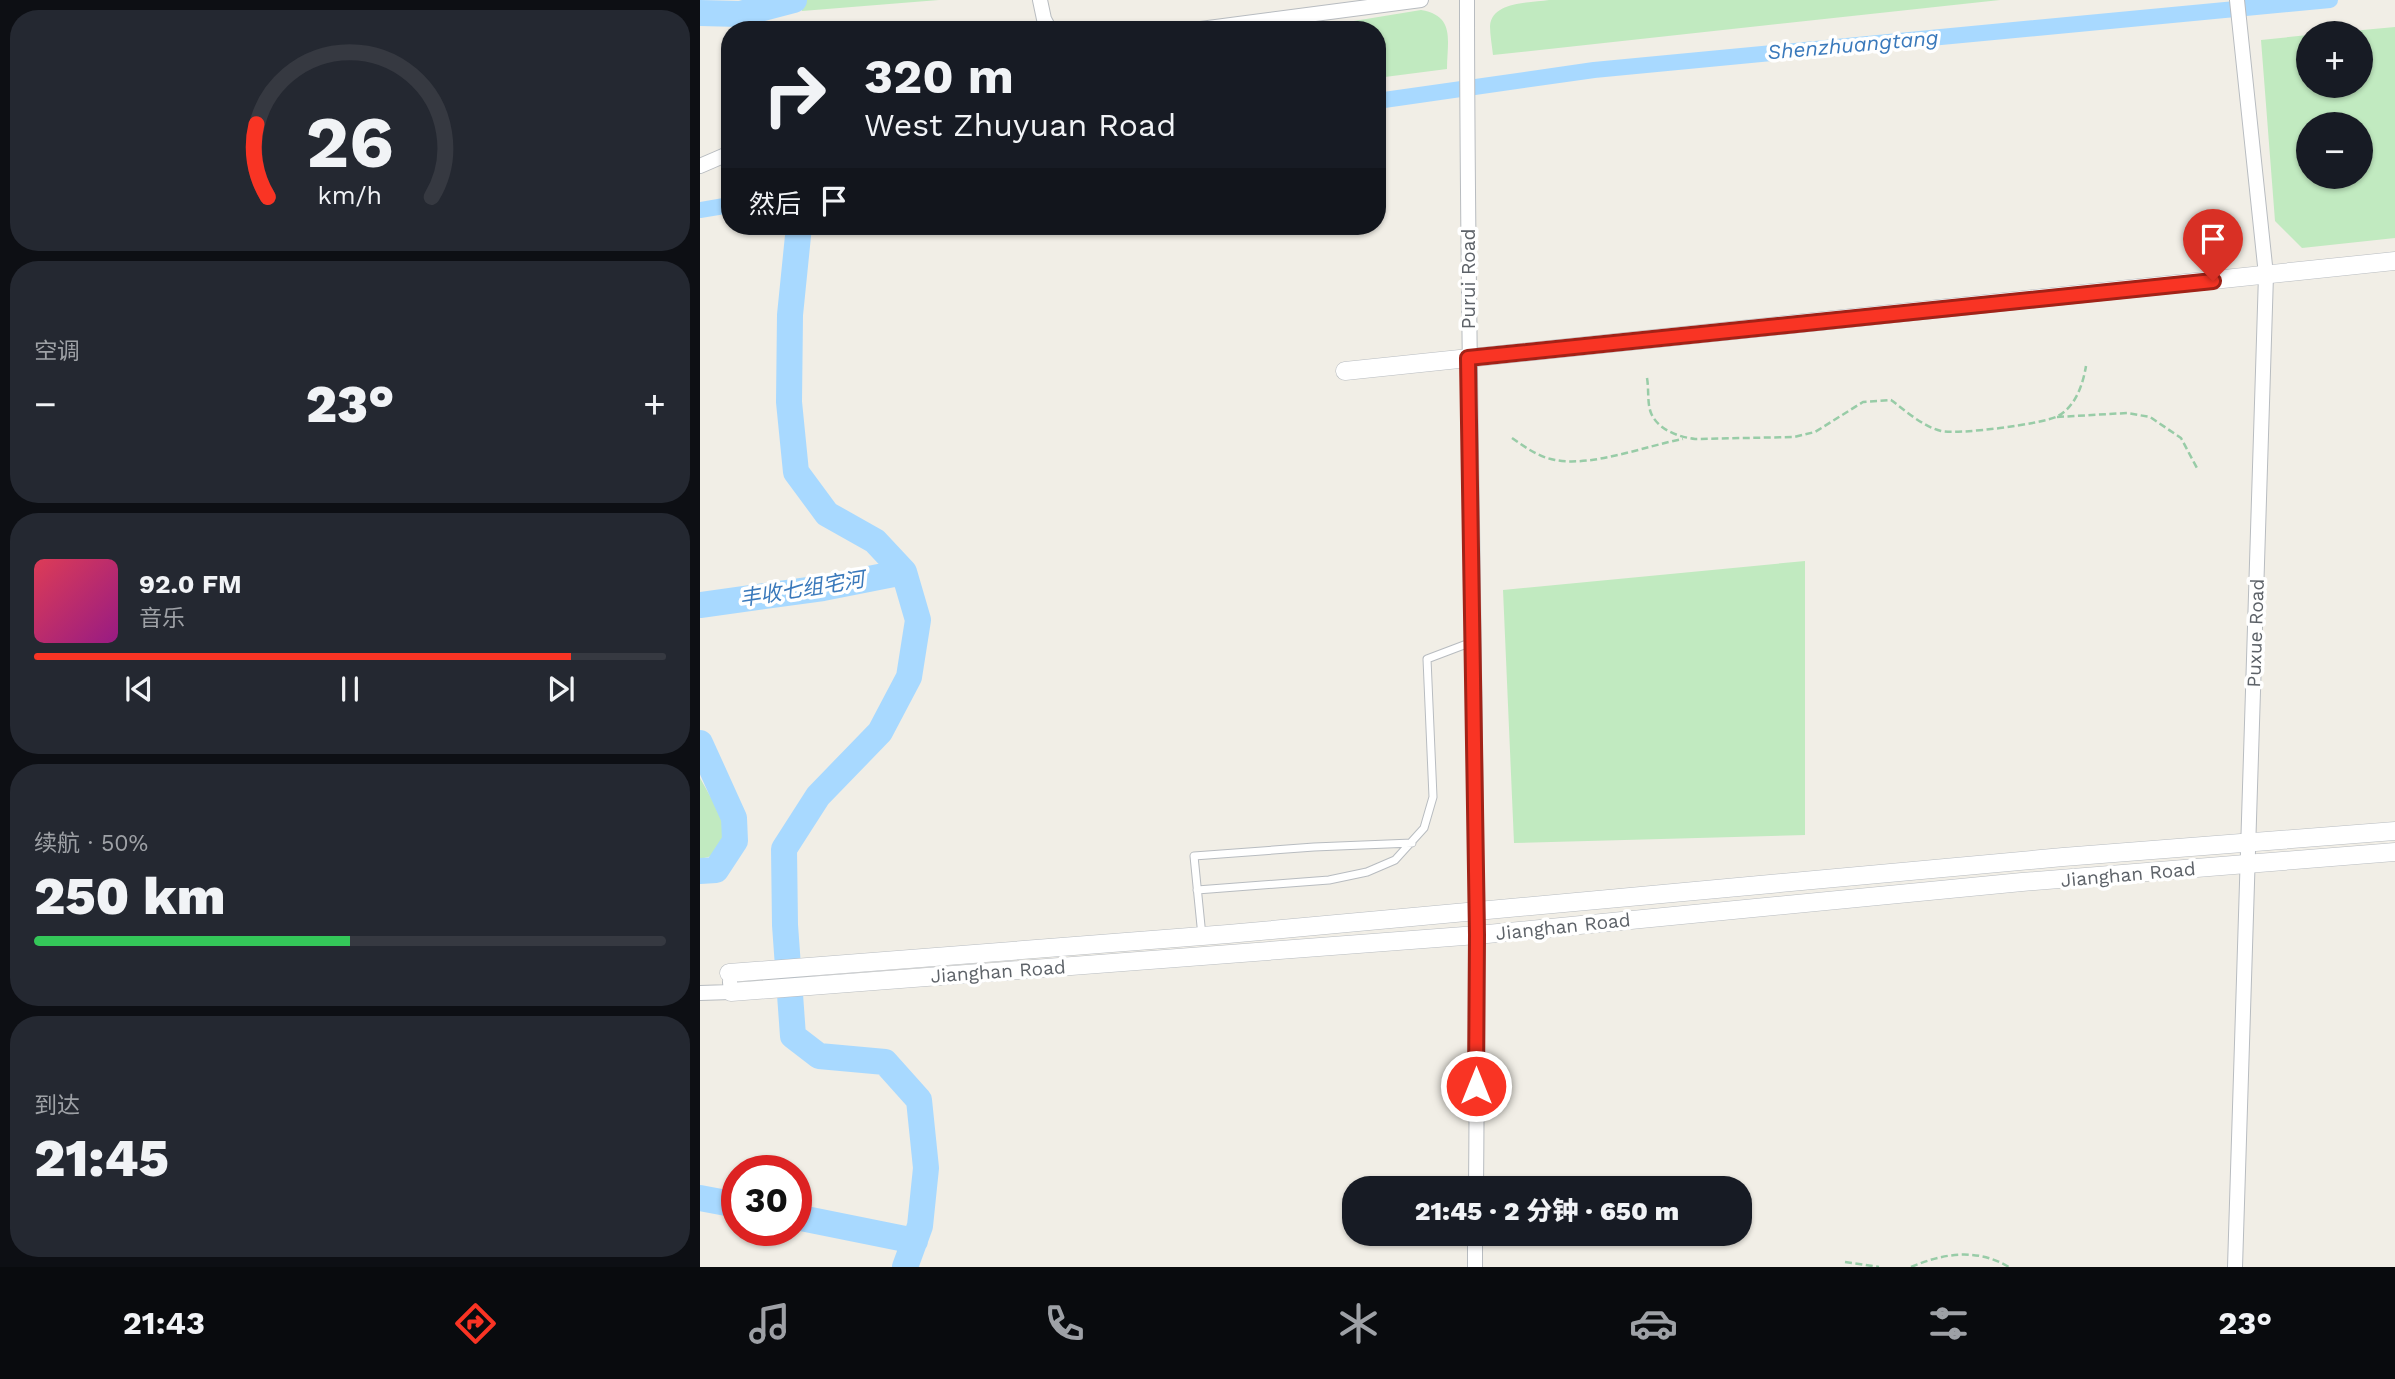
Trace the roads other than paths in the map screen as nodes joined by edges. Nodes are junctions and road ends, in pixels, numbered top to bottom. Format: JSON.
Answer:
{"nodes":[{"id":1,"x":1040,"y":0,"type":"edge"},
{"id":2,"x":1421,"y":0,"type":"edge"},
{"id":3,"x":1467,"y":0,"type":"edge"},
{"id":4,"x":2237,"y":0,"type":"edge"},
{"id":5,"x":1045,"y":21,"type":"edge"},
{"id":6,"x":1261,"y":21,"type":"edge"},
{"id":7,"x":721,"y":157,"type":"edge"},
{"id":8,"x":700,"y":166,"type":"edge"},
{"id":9,"x":2395,"y":261,"type":"edge"},
{"id":10,"x":2266,"y":275,"type":"junction"},
{"id":11,"x":1468,"y":358,"type":"junction"},
{"id":12,"x":1346,"y":371,"type":"dead end"},
{"id":13,"x":1472,"y":642,"type":"junction"},
{"id":14,"x":2395,"y":831,"type":"edge"},
{"id":15,"x":2248,"y":842,"type":"junction"},
{"id":16,"x":1412,"y":843,"type":"junction"},
{"id":17,"x":2395,"y":852,"type":"edge"},
{"id":18,"x":2247,"y":864,"type":"junction"},
{"id":19,"x":1197,"y":890,"type":"junction"},
{"id":20,"x":1476,"y":910,"type":"junction"},
{"id":21,"x":1477,"y":935,"type":"junction"},
{"id":22,"x":1202,"y":936,"type":"junction"},
{"id":23,"x":729,"y":973,"type":"joint"},
{"id":24,"x":731,"y":992,"type":"junction"},
{"id":25,"x":700,"y":993,"type":"edge"},
{"id":26,"x":1476,"y":1176,"type":"edge"},
{"id":27,"x":1475,"y":1246,"type":"edge"},
{"id":28,"x":1475,"y":1267,"type":"edge"},
{"id":29,"x":2235,"y":1267,"type":"edge"}],
"edges":[{"from":1,"to":5,"type":"street"},
{"from":2,"to":6,"type":"street"},
{"from":3,"to":11,"type":"street","name":"Purui Road"},
{"from":4,"to":10,"type":"street","name":"Puxue Road"},
{"from":7,"to":8,"type":"street"},
{"from":9,"to":10,"type":"street"},
{"from":10,"to":11,"type":"street"},
{"from":10,"to":15,"type":"street","name":"Puxue Road"},
{"from":11,"to":12,"type":"street"},
{"from":11,"to":13,"type":"street","name":"Purui Road"},
{"from":13,"to":16,"type":"lane"},
{"from":13,"to":20,"type":"street","name":"Purui Road"},
{"from":14,"to":15,"type":"street"},
{"from":15,"to":18,"type":"street","name":"Puxue Road"},
{"from":15,"to":20,"type":"street"},
{"from":16,"to":19,"type":"lane"},
{"from":16,"to":19,"type":"lane"},
{"from":17,"to":18,"type":"street","name":"Jianghan Road"},
{"from":18,"to":21,"type":"street","name":"Jianghan Road"},
{"from":18,"to":29,"type":"street","name":"Puxue Road"},
{"from":19,"to":22,"type":"lane"},
{"from":20,"to":21,"type":"street","name":"Purui Road"},
{"from":20,"to":22,"type":"street"},
{"from":21,"to":24,"type":"street","name":"Jianghan Road"},
{"from":21,"to":26,"type":"street","name":"Purui Road"},
{"from":22,"to":23,"type":"street"},
{"from":23,"to":24,"type":"street"},
{"from":24,"to":25,"type":"street"},
{"from":27,"to":28,"type":"street"}]}
